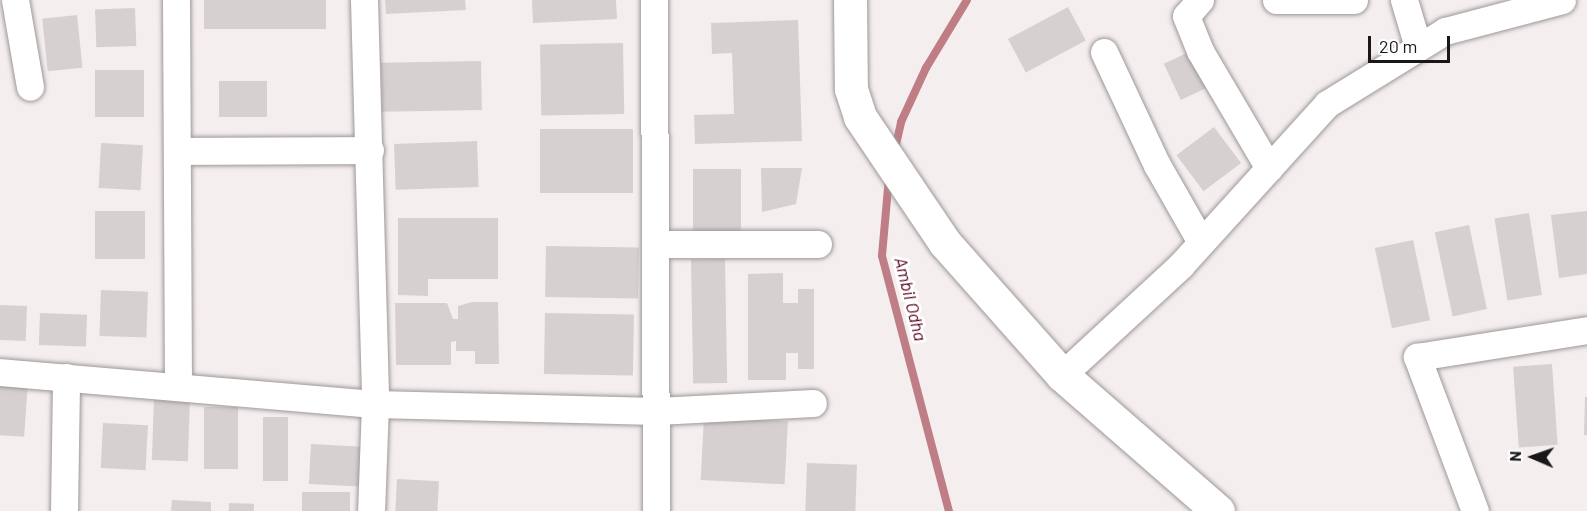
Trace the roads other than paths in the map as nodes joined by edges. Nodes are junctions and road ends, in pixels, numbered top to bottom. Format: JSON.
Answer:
{"nodes":[{"id":1,"x":15,"y":0,"type":"edge"},
{"id":2,"x":176,"y":0,"type":"edge"},
{"id":3,"x":364,"y":0,"type":"edge"},
{"id":4,"x":654,"y":0,"type":"edge"},
{"id":5,"x":850,"y":0,"type":"edge"},
{"id":6,"x":1200,"y":0,"type":"edge"},
{"id":7,"x":1276,"y":0,"type":"edge"},
{"id":8,"x":1354,"y":0,"type":"edge"},
{"id":9,"x":1404,"y":0,"type":"edge"},
{"id":10,"x":1562,"y":0,"type":"edge"},
{"id":11,"x":1418,"y":47,"type":"junction"},
{"id":12,"x":1104,"y":52,"type":"dead end"},
{"id":13,"x":30,"y":87,"type":"dead end"},
{"id":14,"x":370,"y":150,"type":"junction"},
{"id":15,"x":178,"y":152,"type":"junction"},
{"id":16,"x":1269,"y":168,"type":"junction"},
{"id":17,"x":1202,"y":242,"type":"junction"},
{"id":18,"x":656,"y":244,"type":"junction"},
{"id":19,"x":818,"y":244,"type":"dead end"},
{"id":20,"x":1587,"y":330,"type":"edge"},
{"id":21,"x":0,"y":372,"type":"edge"},
{"id":22,"x":1062,"y":375,"type":"junction"},
{"id":23,"x":66,"y":377,"type":"junction"},
{"id":24,"x":178,"y":386,"type":"junction"},
{"id":25,"x":813,"y":403,"type":"dead end"},
{"id":26,"x":375,"y":404,"type":"junction"},
{"id":27,"x":657,"y":411,"type":"junction"},
{"id":28,"x":64,"y":511,"type":"edge"},
{"id":29,"x":371,"y":511,"type":"edge"},
{"id":30,"x":656,"y":511,"type":"edge"},
{"id":31,"x":1218,"y":511,"type":"edge"},
{"id":32,"x":1475,"y":511,"type":"edge"}],
"edges":[{"from":1,"to":13,"type":"street"},
{"from":2,"to":15,"type":"street"},
{"from":3,"to":14,"type":"street"},
{"from":4,"to":18,"type":"street"},
{"from":5,"to":22,"type":"street"},
{"from":6,"to":16,"type":"street"},
{"from":7,"to":8,"type":"street"},
{"from":9,"to":11,"type":"street"},
{"from":10,"to":11,"type":"street"},
{"from":11,"to":16,"type":"street"},
{"from":12,"to":17,"type":"street"},
{"from":14,"to":15,"type":"street"},
{"from":14,"to":26,"type":"street"},
{"from":15,"to":24,"type":"street"},
{"from":16,"to":17,"type":"street"},
{"from":17,"to":22,"type":"street"},
{"from":18,"to":19,"type":"street"},
{"from":18,"to":27,"type":"street"},
{"from":20,"to":32,"type":"street"},
{"from":21,"to":23,"type":"street"},
{"from":22,"to":31,"type":"street"},
{"from":23,"to":24,"type":"street"},
{"from":23,"to":28,"type":"street"},
{"from":24,"to":26,"type":"street"},
{"from":25,"to":27,"type":"street"},
{"from":26,"to":27,"type":"street"},
{"from":26,"to":29,"type":"street"},
{"from":27,"to":30,"type":"street"}]}
